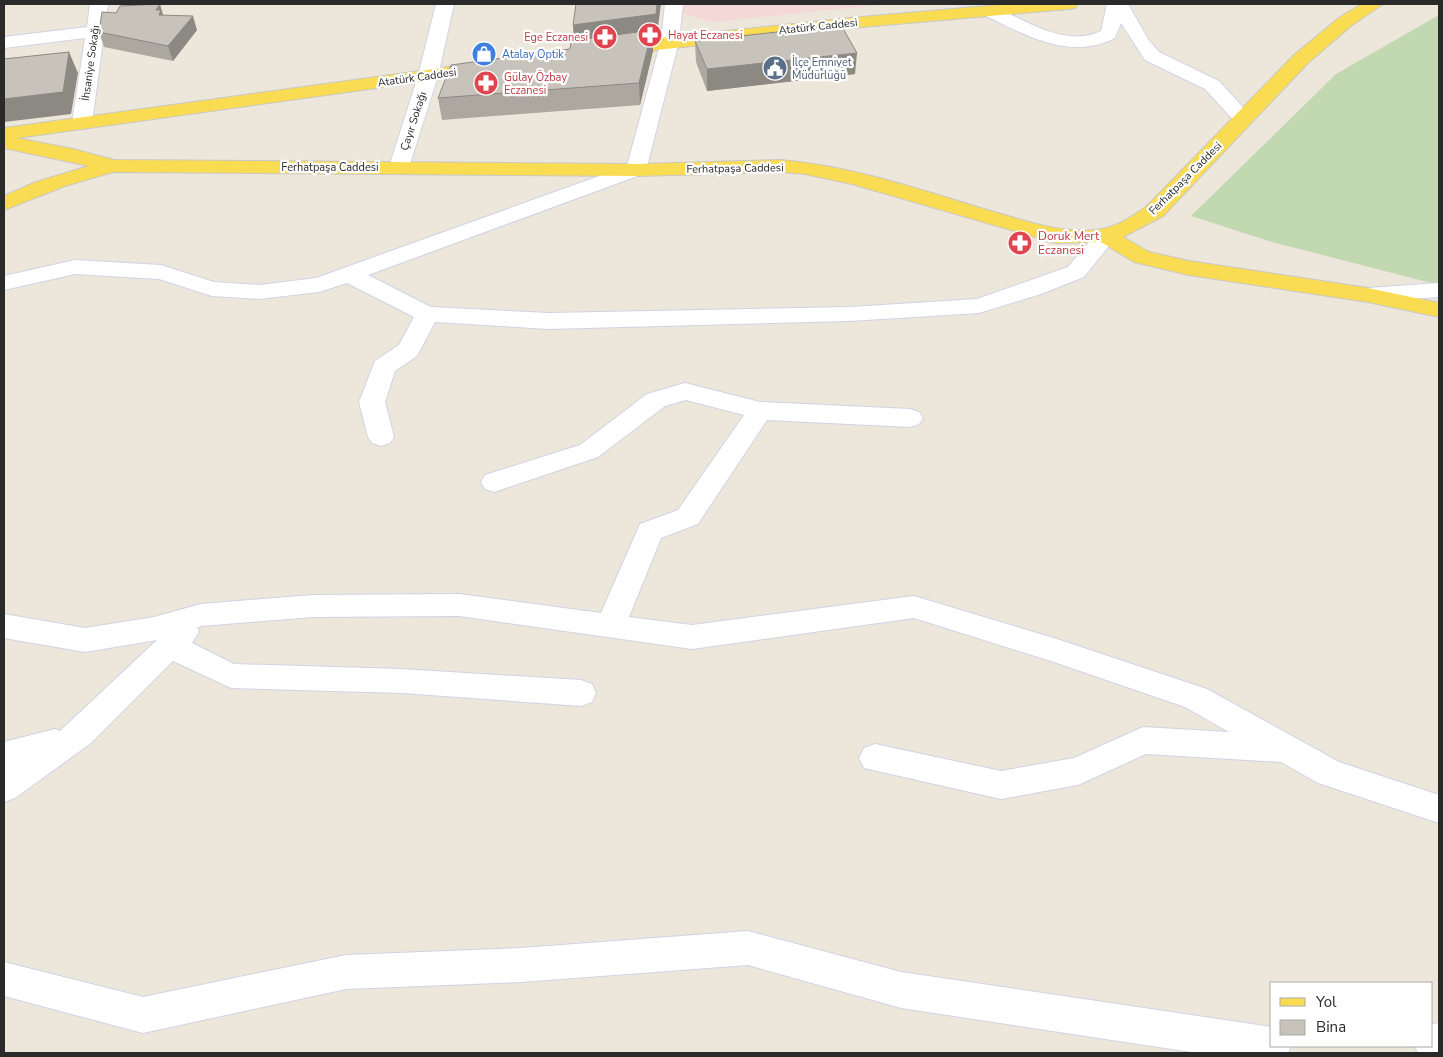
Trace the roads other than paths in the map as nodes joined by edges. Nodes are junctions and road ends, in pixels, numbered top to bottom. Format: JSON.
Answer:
{"nodes":[{"id":1,"x":99,"y":4,"type":"edge"},
{"id":2,"x":444,"y":4,"type":"edge"},
{"id":3,"x":674,"y":4,"type":"edge"},
{"id":4,"x":1069,"y":4,"type":"edge"},
{"id":5,"x":1117,"y":4,"type":"edge"},
{"id":6,"x":1374,"y":4,"type":"edge"},
{"id":7,"x":990,"y":12,"type":"junction"},
{"id":8,"x":94,"y":32,"type":"junction"},
{"id":9,"x":4,"y":42,"type":"edge"},
{"id":10,"x":670,"y":42,"type":"junction"},
{"id":11,"x":592,"y":52,"type":"edge"},
{"id":12,"x":506,"y":65,"type":"edge"},
{"id":13,"x":428,"y":76,"type":"junction"},
{"id":14,"x":1243,"y":120,"type":"junction"},
{"id":15,"x":82,"y":123,"type":"junction"},
{"id":16,"x":4,"y":134,"type":"edge"},
{"id":17,"x":4,"y":142,"type":"edge"},
{"id":18,"x":112,"y":166,"type":"junction"},
{"id":19,"x":399,"y":167,"type":"junction"},
{"id":20,"x":636,"y":170,"type":"junction"},
{"id":21,"x":4,"y":204,"type":"edge"},
{"id":22,"x":1106,"y":236,"type":"junction"},
{"id":23,"x":350,"y":274,"type":"junction"},
{"id":24,"x":4,"y":283,"type":"edge"},
{"id":25,"x":1439,"y":290,"type":"edge"},
{"id":26,"x":1368,"y":295,"type":"junction"},
{"id":27,"x":1439,"y":310,"type":"edge"},
{"id":28,"x":427,"y":314,"type":"junction"},
{"id":29,"x":760,"y":411,"type":"junction"},
{"id":30,"x":910,"y":418,"type":"dead end"},
{"id":31,"x":381,"y":437,"type":"dead end"},
{"id":32,"x":494,"y":482,"type":"dead end"},
{"id":33,"x":200,"y":615,"type":"junction"},
{"id":34,"x":4,"y":626,"type":"edge"},
{"id":35,"x":610,"y":626,"type":"junction"},
{"id":36,"x":170,"y":646,"type":"junction"},
{"id":37,"x":581,"y":694,"type":"dead end"},
{"id":38,"x":80,"y":734,"type":"junction"},
{"id":39,"x":1287,"y":749,"type":"junction"},
{"id":40,"x":4,"y":756,"type":"edge"},
{"id":41,"x":875,"y":758,"type":"dead end"},
{"id":42,"x":4,"y":788,"type":"edge"},
{"id":43,"x":1439,"y":809,"type":"edge"},
{"id":44,"x":4,"y":979,"type":"edge"},
{"id":45,"x":1272,"y":1048,"type":"edge"}],
"edges":[{"from":1,"to":8,"type":"street","name":"İhsaniye Sokağı"},
{"from":2,"to":13,"type":"street","name":"Çayır Sokağı"},
{"from":3,"to":10,"type":"street"},
{"from":4,"to":7,"type":"main road","name":"Atatürk Caddesi"},
{"from":5,"to":7,"type":"street"},
{"from":5,"to":14,"type":"street"},
{"from":6,"to":14,"type":"main road","name":"Ferhatpaşa Caddesi"},
{"from":7,"to":10,"type":"main road","name":"Atatürk Caddesi"},
{"from":8,"to":9,"type":"street"},
{"from":8,"to":15,"type":"street","name":"İhsaniye Sokağı"},
{"from":10,"to":11,"type":"main road","name":"Atatürk Caddesi"},
{"from":10,"to":20,"type":"street"},
{"from":12,"to":13,"type":"main road","name":"Atatürk Caddesi"},
{"from":13,"to":15,"type":"main road","name":"Atatürk Caddesi"},
{"from":13,"to":19,"type":"street","name":"Çayır Sokağı"},
{"from":14,"to":22,"type":"main road","name":"Ferhatpaşa Caddesi"},
{"from":15,"to":16,"type":"main road","name":"Atatürk Caddesi"},
{"from":17,"to":18,"type":"main road"},
{"from":18,"to":19,"type":"main road","name":"Ferhatpaşa Caddesi"},
{"from":18,"to":21,"type":"main road","name":"Ferhatpaşa Caddesi"},
{"from":19,"to":20,"type":"main road","name":"Ferhatpaşa Caddesi"},
{"from":20,"to":22,"type":"main road","name":"Ferhatpaşa Caddesi"},
{"from":20,"to":23,"type":"street"},
{"from":22,"to":26,"type":"main road"},
{"from":22,"to":28,"type":"street"},
{"from":23,"to":24,"type":"street"},
{"from":23,"to":28,"type":"street"},
{"from":25,"to":26,"type":"street"},
{"from":26,"to":27,"type":"main road"},
{"from":28,"to":31,"type":"street"},
{"from":29,"to":30,"type":"street"},
{"from":29,"to":32,"type":"street"},
{"from":29,"to":35,"type":"street"},
{"from":33,"to":34,"type":"street"},
{"from":33,"to":35,"type":"street"},
{"from":33,"to":36,"type":"street"},
{"from":35,"to":39,"type":"street"},
{"from":36,"to":37,"type":"street"},
{"from":36,"to":38,"type":"street"},
{"from":38,"to":40,"type":"street"},
{"from":38,"to":42,"type":"street"},
{"from":39,"to":41,"type":"street"},
{"from":39,"to":43,"type":"street"},
{"from":44,"to":45,"type":"street"}]}
